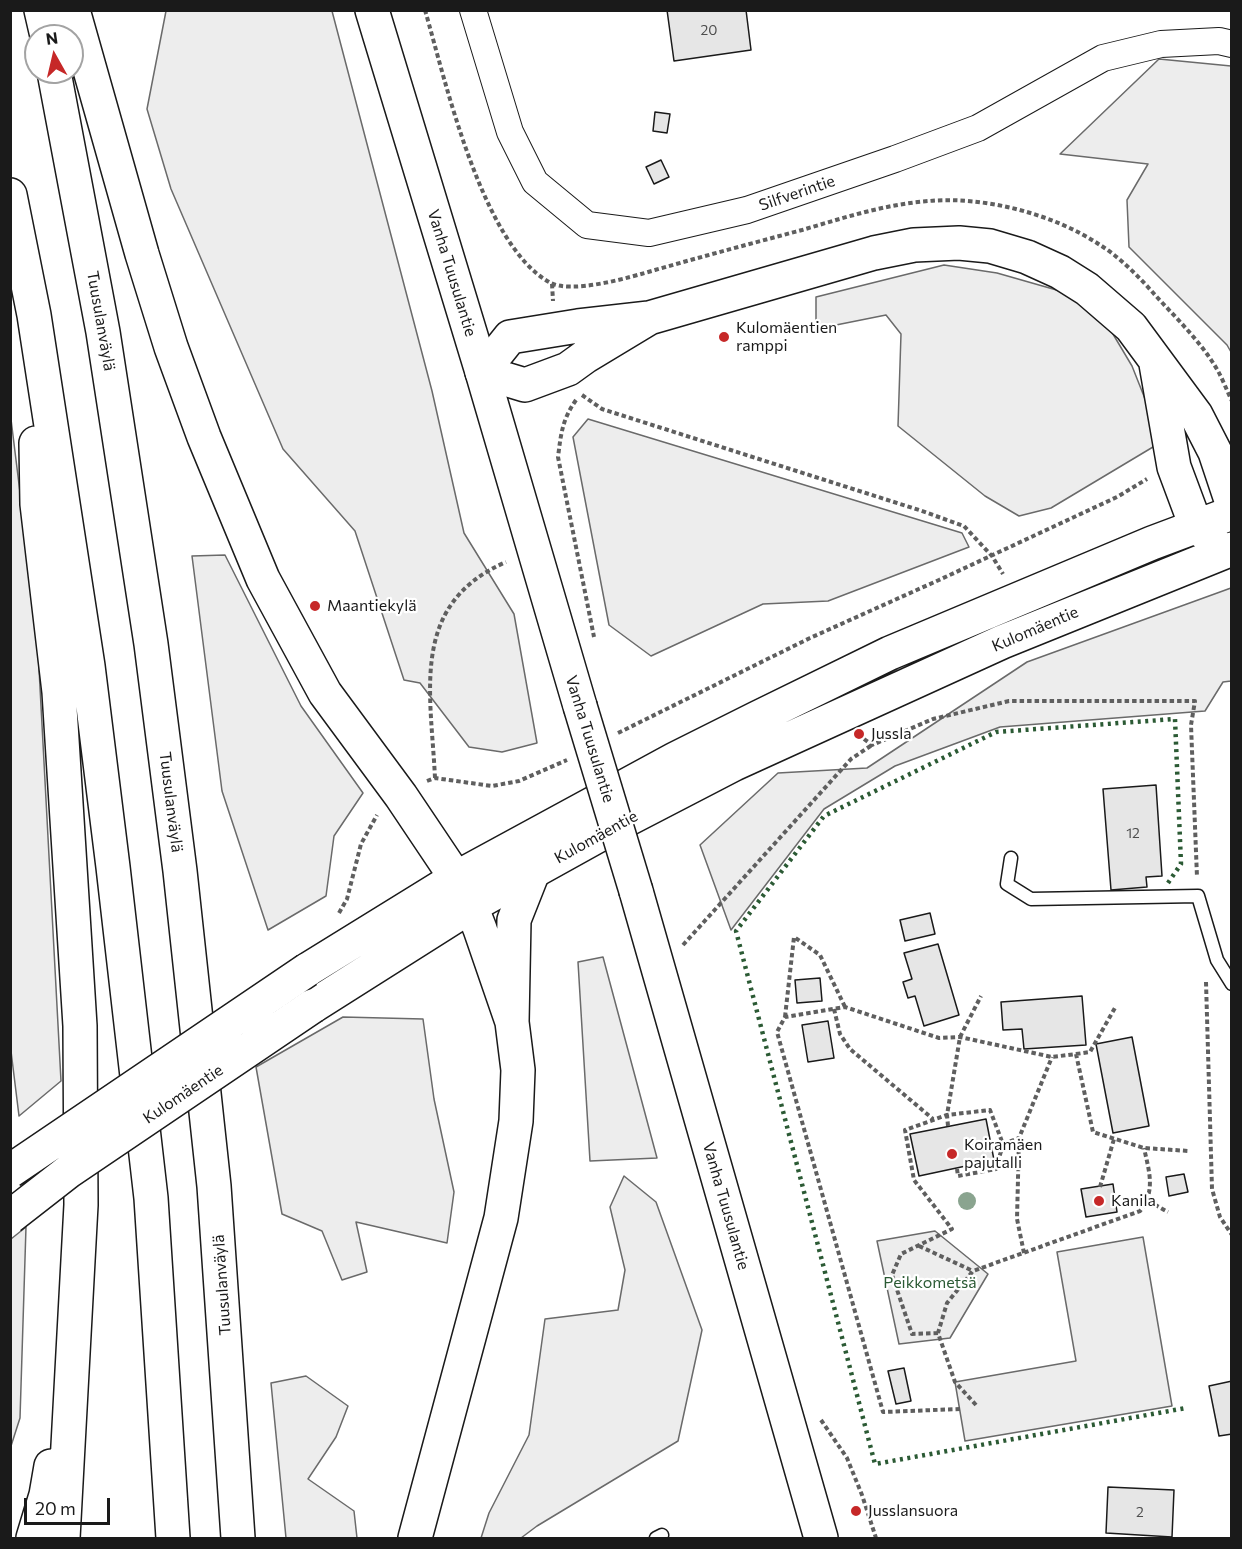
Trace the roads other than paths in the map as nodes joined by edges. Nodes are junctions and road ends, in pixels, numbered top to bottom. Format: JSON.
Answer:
{"nodes":[{"id":1,"x":73,"y":10,"type":"edge"},
{"id":2,"x":372,"y":10,"type":"edge"},
{"id":3,"x":473,"y":10,"type":"edge"},
{"id":4,"x":1232,"y":44,"type":"edge"},
{"id":5,"x":56,"y":84,"type":"edge"},
{"id":6,"x":10,"y":195,"type":"edge"},
{"id":7,"x":33,"y":315,"type":"junction"},
{"id":8,"x":649,"y":318,"type":"junction"},
{"id":9,"x":1155,"y":356,"type":"junction"},
{"id":10,"x":482,"y":372,"type":"junction"},
{"id":11,"x":1232,"y":503,"type":"edge"},
{"id":12,"x":1232,"y":513,"type":"edge"},
{"id":13,"x":1196,"y":526,"type":"junction"},
{"id":14,"x":1230,"y":541,"type":"edge"},
{"id":15,"x":1011,"y":858,"type":"dead end"},
{"id":16,"x":533,"y":872,"type":"junction"},
{"id":17,"x":463,"y":892,"type":"junction"},
{"id":18,"x":1232,"y":984,"type":"edge"},
{"id":19,"x":512,"y":1022,"type":"junction"},
{"id":20,"x":10,"y":1171,"type":"edge"},
{"id":21,"x":10,"y":1217,"type":"edge"},
{"id":22,"x":71,"y":1364,"type":"junction"},
{"id":23,"x":33,"y":1539,"type":"edge"},
{"id":24,"x":63,"y":1539,"type":"edge"},
{"id":25,"x":173,"y":1539,"type":"edge"},
{"id":26,"x":238,"y":1539,"type":"edge"},
{"id":27,"x":415,"y":1539,"type":"edge"},
{"id":28,"x":821,"y":1539,"type":"edge"}],
"edges":[{"from":1,"to":17,"type":"main road"},
{"from":2,"to":10,"type":"main road","name":"Vanha Tuusulantie"},
{"from":3,"to":4,"type":"street","name":"Silfverintie"},
{"from":5,"to":26,"type":"main road","name":"Tuusulanväylä"},
{"from":6,"to":7,"type":"main road"},
{"from":7,"to":22,"type":"main road"},
{"from":7,"to":25,"type":"main road"},
{"from":8,"to":9,"type":"main road"},
{"from":8,"to":10,"type":"main road"},
{"from":8,"to":10,"type":"main road"},
{"from":9,"to":11,"type":"main road"},
{"from":9,"to":13,"type":"main road"},
{"from":10,"to":28,"type":"main road","name":"Vanha Tuusulantie","bridge":true},
{"from":12,"to":13,"type":"main road","name":"Kulomäentie"},
{"from":13,"to":14,"type":"main road"},
{"from":13,"to":17,"type":"main road","name":"Kulomäentie"},
{"from":14,"to":16,"type":"main road","name":"Kulomäentie"},
{"from":15,"to":18,"type":"lane"},
{"from":16,"to":17,"type":"main road","name":"Kulomäentie"},
{"from":16,"to":19,"type":"main road"},
{"from":17,"to":19,"type":"main road"},
{"from":17,"to":20,"type":"main road","name":"Kulomäentie","bridge":true},
{"from":17,"to":21,"type":"main road","name":"Kulomäentie","bridge":true},
{"from":19,"to":27,"type":"main road"},
{"from":22,"to":23,"type":"main road"},
{"from":22,"to":24,"type":"main road"}]}
